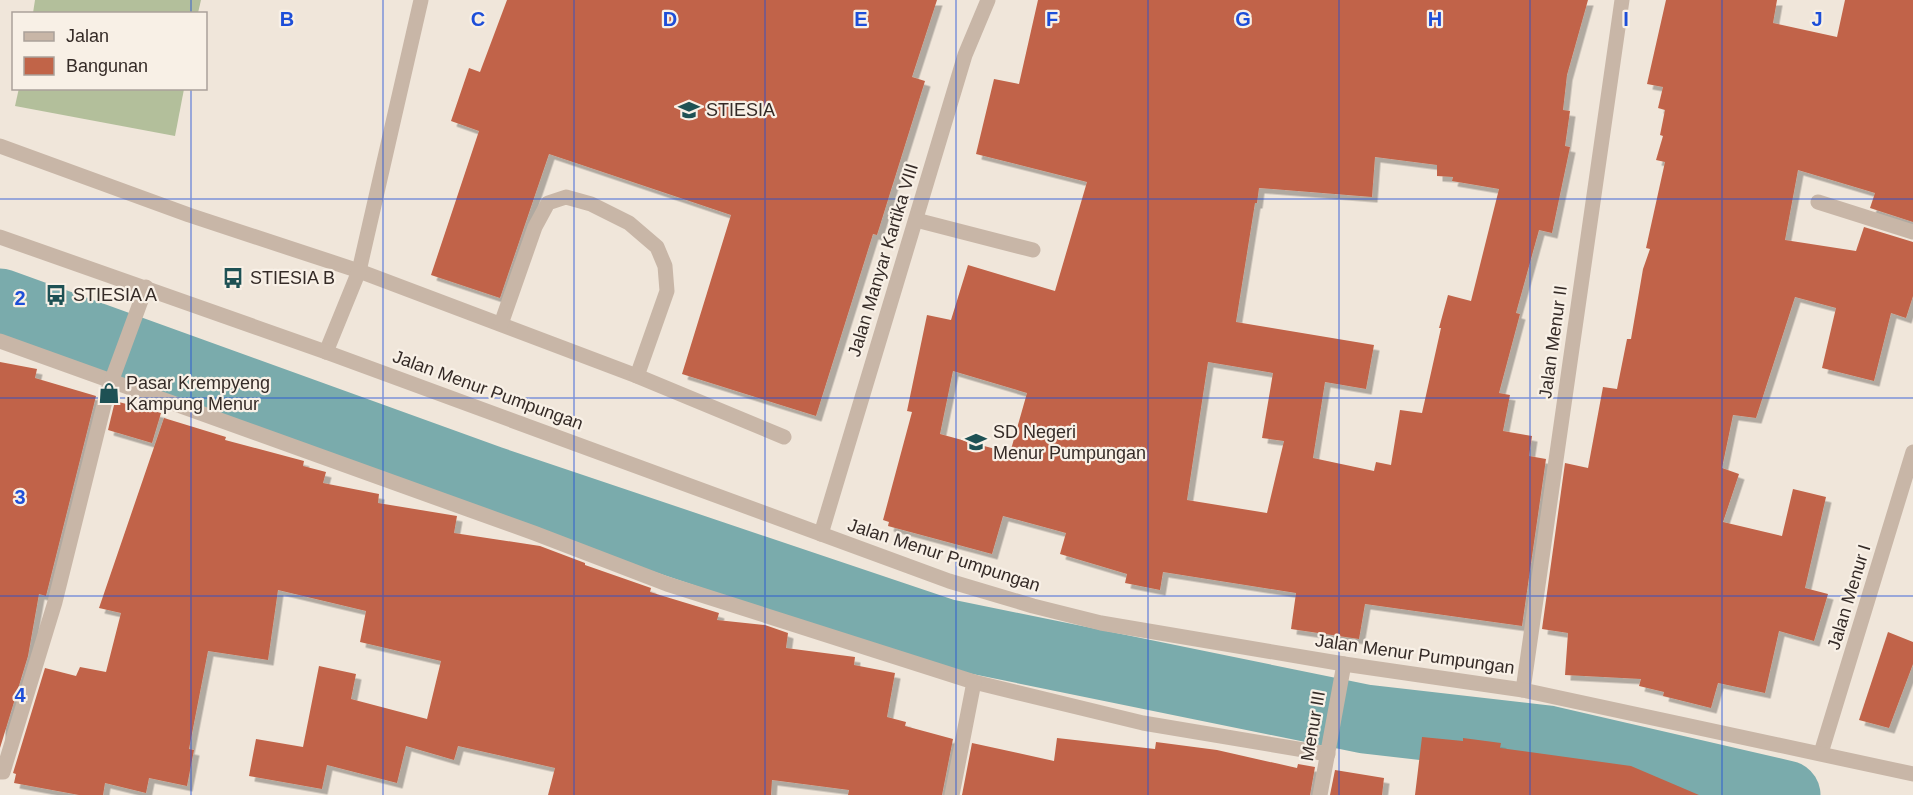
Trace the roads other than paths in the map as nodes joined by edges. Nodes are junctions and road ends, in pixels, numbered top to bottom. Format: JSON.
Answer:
{"nodes":[{"id":1,"x":422,"y":0,"type":"edge"},
{"id":2,"x":988,"y":0,"type":"edge"},
{"id":3,"x":1622,"y":0,"type":"edge"},
{"id":4,"x":0,"y":146,"type":"edge"},
{"id":5,"x":1818,"y":202,"type":"dead end"},
{"id":6,"x":915,"y":219,"type":"junction"},
{"id":7,"x":1913,"y":232,"type":"edge"},
{"id":8,"x":0,"y":237,"type":"edge"},
{"id":9,"x":1033,"y":249,"type":"dead end"},
{"id":10,"x":359,"y":271,"type":"junction"},
{"id":11,"x":146,"y":287,"type":"junction"},
{"id":12,"x":501,"y":324,"type":"junction"},
{"id":13,"x":0,"y":341,"type":"edge"},
{"id":14,"x":326,"y":352,"type":"junction"},
{"id":15,"x":112,"y":375,"type":"junction"},
{"id":16,"x":637,"y":376,"type":"junction"},
{"id":17,"x":784,"y":437,"type":"dead end"},
{"id":18,"x":1913,"y":453,"type":"edge"},
{"id":19,"x":821,"y":534,"type":"junction"},
{"id":20,"x":1344,"y":664,"type":"junction"},
{"id":21,"x":974,"y":682,"type":"junction"},
{"id":22,"x":1523,"y":690,"type":"junction"},
{"id":23,"x":1329,"y":747,"type":"junction"},
{"id":24,"x":1821,"y":753,"type":"junction"},
{"id":25,"x":0,"y":772,"type":"edge"},
{"id":26,"x":1913,"y":774,"type":"edge"},
{"id":27,"x":952,"y":795,"type":"edge"},
{"id":28,"x":1320,"y":795,"type":"edge"}],
"edges":[{"from":1,"to":10,"type":"street"},
{"from":2,"to":6,"type":"street","name":"Jalan Manyar Kartika VIII"},
{"from":3,"to":22,"type":"street","name":"Jalan Menur II"},
{"from":4,"to":10,"type":"street"},
{"from":5,"to":7,"type":"street"},
{"from":6,"to":9,"type":"street"},
{"from":6,"to":19,"type":"street","name":"Jalan Manyar Kartika VIII"},
{"from":8,"to":11,"type":"street","name":"Jalan Menur Pumpungan"},
{"from":10,"to":12,"type":"street"},
{"from":10,"to":14,"type":"street"},
{"from":11,"to":14,"type":"street","name":"Jalan Menur Pumpungan"},
{"from":11,"to":15,"type":"street"},
{"from":12,"to":16,"type":"street"},
{"from":12,"to":16,"type":"street"},
{"from":13,"to":15,"type":"street"},
{"from":14,"to":19,"type":"street","name":"Jalan Menur Pumpungan"},
{"from":15,"to":21,"type":"street"},
{"from":15,"to":25,"type":"street"},
{"from":16,"to":17,"type":"street"},
{"from":18,"to":24,"type":"street","name":"Jalan Menur I"},
{"from":19,"to":20,"type":"street","name":"Jalan Menur Pumpungan"},
{"from":20,"to":22,"type":"street","name":"Jalan Menur Pumpungan"},
{"from":20,"to":23,"type":"street","name":"Menur III"},
{"from":21,"to":23,"type":"street"},
{"from":21,"to":27,"type":"street"},
{"from":22,"to":24,"type":"street","name":"Jalan Menur Pumpungan"},
{"from":23,"to":28,"type":"street","name":"Menur III"},
{"from":24,"to":26,"type":"street","name":"Jalan Menur Pumpungan"}]}
